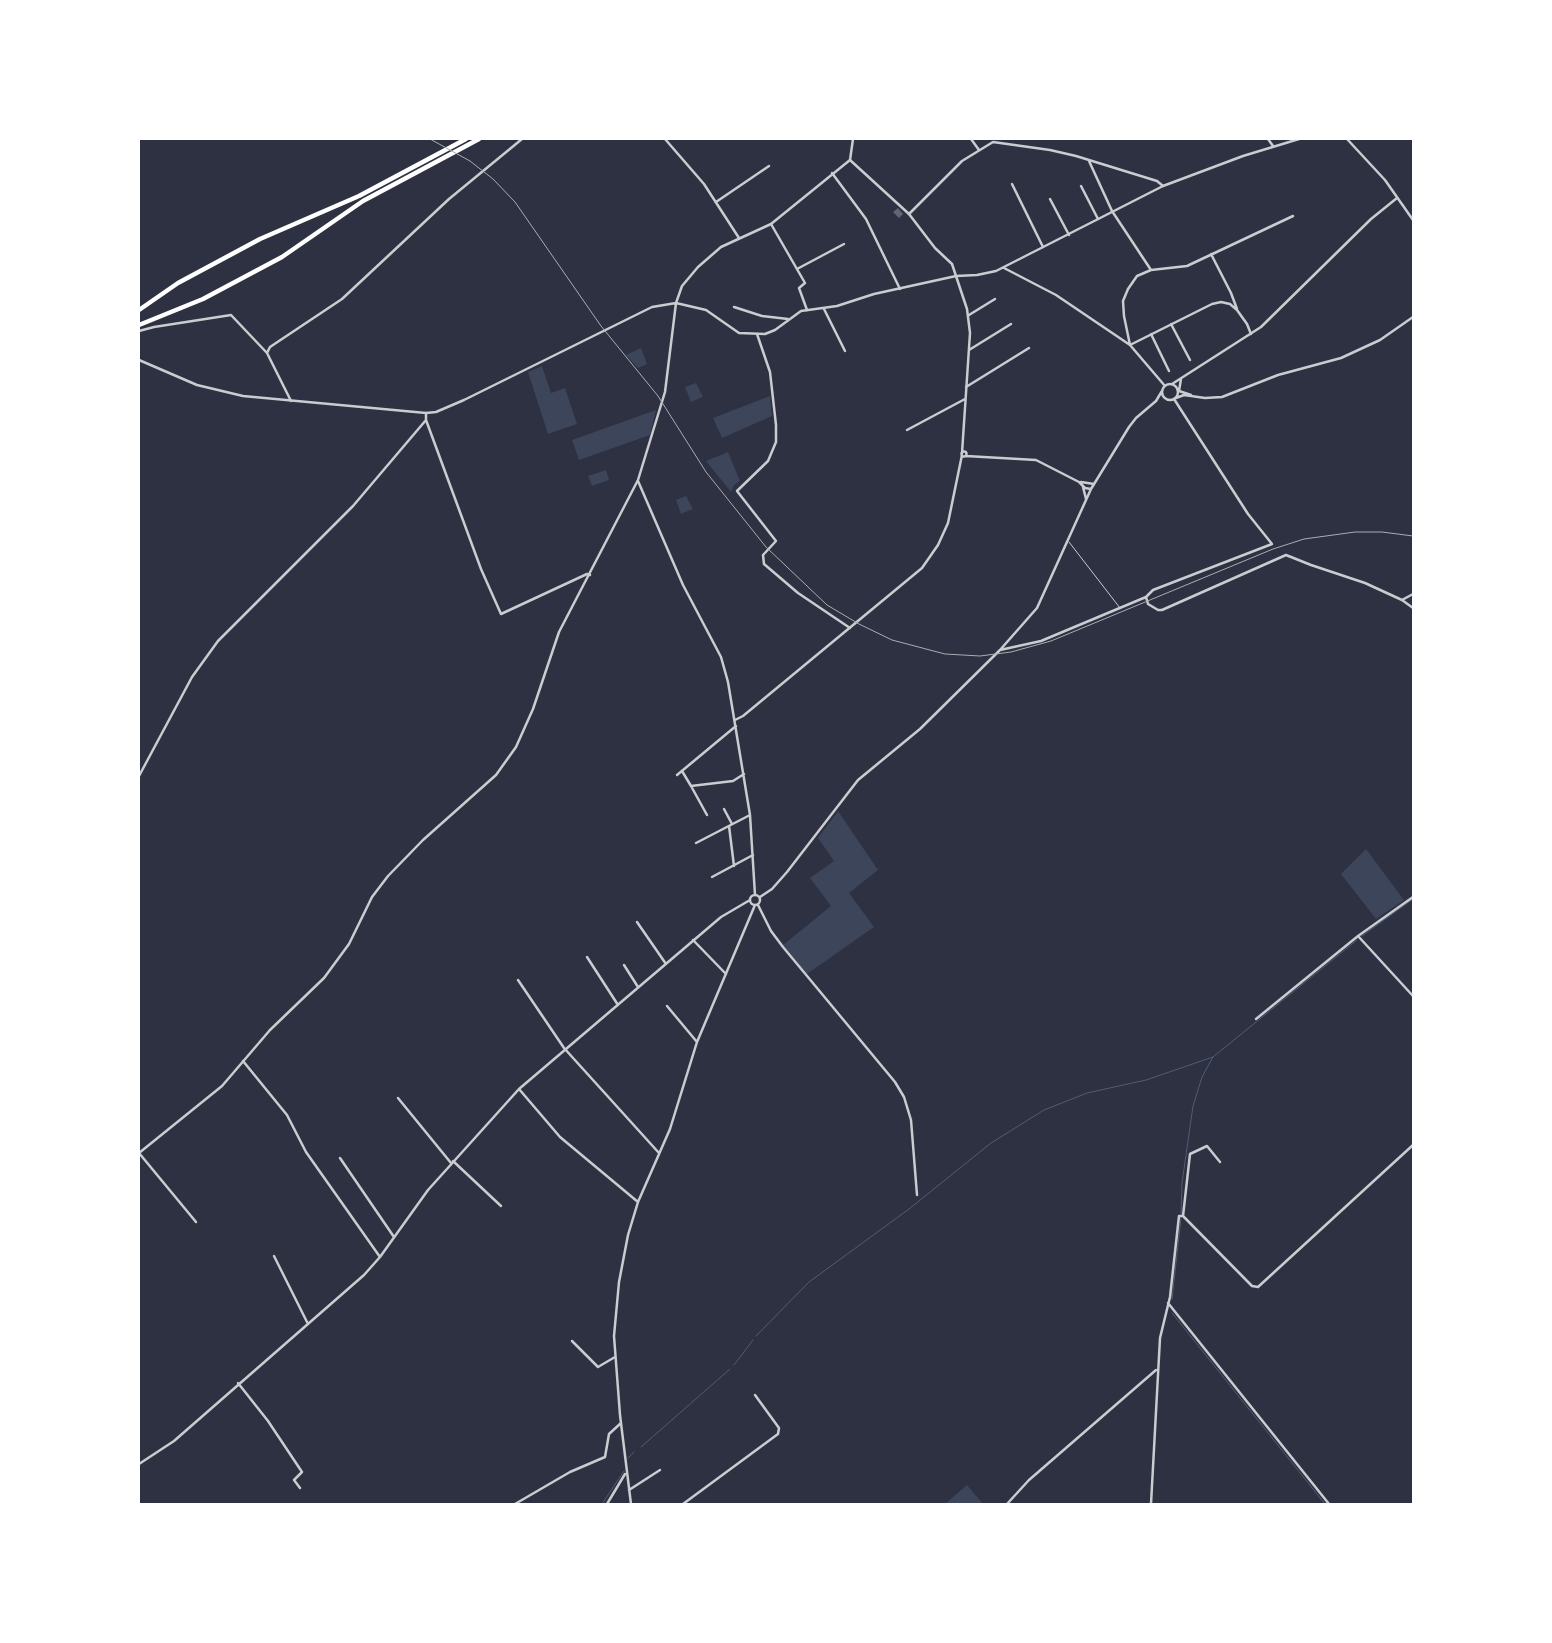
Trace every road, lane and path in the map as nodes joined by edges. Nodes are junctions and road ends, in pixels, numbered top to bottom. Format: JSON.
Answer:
{"nodes":[{"id":1,"x":466,"y":139,"type":"edge"},
{"id":2,"x":479,"y":139,"type":"edge"},
{"id":3,"x":522,"y":139,"type":"edge"},
{"id":4,"x":665,"y":139,"type":"edge"},
{"id":5,"x":853,"y":139,"type":"edge"},
{"id":6,"x":971,"y":139,"type":"edge"},
{"id":7,"x":1268,"y":139,"type":"edge"},
{"id":8,"x":1299,"y":139,"type":"edge"},
{"id":9,"x":1347,"y":139,"type":"edge"},
{"id":10,"x":993,"y":140,"type":"edge"},
{"id":11,"x":1273,"y":146,"type":"junction"},
{"id":12,"x":979,"y":150,"type":"junction"},
{"id":13,"x":850,"y":160,"type":"junction"},
{"id":14,"x":1089,"y":161,"type":"junction"},
{"id":15,"x":769,"y":166,"type":"dead end"},
{"id":16,"x":832,"y":173,"type":"junction"},
{"id":17,"x":1012,"y":184,"type":"dead end"},
{"id":18,"x":1081,"y":186,"type":"dead end"},
{"id":19,"x":1163,"y":186,"type":"junction"},
{"id":20,"x":1397,"y":198,"type":"junction"},
{"id":21,"x":1050,"y":199,"type":"dead end"},
{"id":22,"x":716,"y":202,"type":"junction"},
{"id":23,"x":1112,"y":211,"type":"junction"},
{"id":24,"x":909,"y":214,"type":"junction"},
{"id":25,"x":1293,"y":216,"type":"dead end"},
{"id":26,"x":1098,"y":219,"type":"junction"},
{"id":27,"x":1413,"y":220,"type":"edge"},
{"id":28,"x":771,"y":224,"type":"junction"},
{"id":29,"x":1069,"y":235,"type":"junction"},
{"id":30,"x":739,"y":238,"type":"junction"},
{"id":31,"x":844,"y":244,"type":"dead end"},
{"id":32,"x":1043,"y":247,"type":"junction"},
{"id":33,"x":1211,"y":254,"type":"junction"},
{"id":34,"x":797,"y":268,"type":"junction"},
{"id":35,"x":1004,"y":268,"type":"junction"},
{"id":36,"x":1151,"y":270,"type":"junction"},
{"id":37,"x":956,"y":276,"type":"junction"},
{"id":38,"x":900,"y":289,"type":"junction"},
{"id":39,"x":995,"y":299,"type":"dead end"},
{"id":40,"x":676,"y":303,"type":"junction"},
{"id":41,"x":734,"y":307,"type":"dead end"},
{"id":42,"x":824,"y":309,"type":"junction"},
{"id":43,"x":139,"y":310,"type":"edge"},
{"id":44,"x":806,"y":310,"type":"junction"},
{"id":45,"x":1237,"y":310,"type":"junction"},
{"id":46,"x":969,"y":315,"type":"junction"},
{"id":47,"x":1413,"y":317,"type":"edge"},
{"id":48,"x":788,"y":319,"type":"junction"},
{"id":49,"x":1011,"y":324,"type":"dead end"},
{"id":50,"x":1171,"y":324,"type":"junction"},
{"id":51,"x":1247,"y":324,"type":"junction"},
{"id":52,"x":139,"y":325,"type":"edge"},
{"id":53,"x":1257,"y":329,"type":"junction"},
{"id":54,"x":139,"y":331,"type":"edge"},
{"id":55,"x":757,"y":334,"type":"junction"},
{"id":56,"x":1151,"y":334,"type":"junction"},
{"id":57,"x":1251,"y":334,"type":"junction"},
{"id":58,"x":1130,"y":345,"type":"junction"},
{"id":59,"x":1029,"y":348,"type":"dead end"},
{"id":60,"x":970,"y":350,"type":"junction"},
{"id":61,"x":846,"y":352,"type":"dead end"},
{"id":62,"x":267,"y":353,"type":"junction"},
{"id":63,"x":139,"y":360,"type":"edge"},
{"id":64,"x":1190,"y":360,"type":"dead end"},
{"id":65,"x":1169,"y":371,"type":"dead end"},
{"id":66,"x":1182,"y":378,"type":"junction"},
{"id":67,"x":1172,"y":384,"type":"junction"},
{"id":68,"x":1165,"y":386,"type":"junction"},
{"id":69,"x":966,"y":387,"type":"junction"},
{"id":70,"x":1162,"y":391,"type":"junction"},
{"id":71,"x":1179,"y":391,"type":"junction"},
{"id":72,"x":1196,"y":397,"type":"junction"},
{"id":73,"x":1175,"y":398,"type":"junction"},
{"id":74,"x":965,"y":399,"type":"junction"},
{"id":75,"x":1168,"y":400,"type":"junction"},
{"id":76,"x":291,"y":401,"type":"junction"},
{"id":77,"x":1153,"y":404,"type":"junction"},
{"id":78,"x":426,"y":413,"type":"junction"},
{"id":79,"x":426,"y":420,"type":"junction"},
{"id":80,"x":907,"y":430,"type":"dead end"},
{"id":81,"x":964,"y":454,"type":"junction"},
{"id":82,"x":638,"y":480,"type":"junction"},
{"id":83,"x":1079,"y":482,"type":"junction"},
{"id":84,"x":1094,"y":484,"type":"junction"},
{"id":85,"x":1083,"y":486,"type":"junction"},
{"id":86,"x":1091,"y":489,"type":"junction"},
{"id":87,"x":1086,"y":501,"type":"junction"},
{"id":88,"x":1068,"y":541,"type":"junction"},
{"id":89,"x":590,"y":575,"type":"junction"},
{"id":90,"x":1413,"y":594,"type":"edge"},
{"id":91,"x":1146,"y":597,"type":"junction"},
{"id":92,"x":1402,"y":600,"type":"junction"},
{"id":93,"x":1413,"y":608,"type":"edge"},
{"id":94,"x":1120,"y":609,"type":"junction"},
{"id":95,"x":850,"y":628,"type":"junction"},
{"id":96,"x":1000,"y":650,"type":"junction"},
{"id":97,"x":735,"y":720,"type":"junction"},
{"id":98,"x":736,"y":726,"type":"junction"},
{"id":99,"x":682,"y":771,"type":"junction"},
{"id":100,"x":744,"y":774,"type":"junction"},
{"id":101,"x":677,"y":775,"type":"dead end"},
{"id":102,"x":139,"y":776,"type":"edge"},
{"id":103,"x":691,"y":786,"type":"junction"},
{"id":104,"x":724,"y":809,"type":"dead end"},
{"id":105,"x":750,"y":814,"type":"junction"},
{"id":106,"x":707,"y":815,"type":"dead end"},
{"id":107,"x":732,"y":824,"type":"junction"},
{"id":108,"x":729,"y":826,"type":"junction"},
{"id":109,"x":696,"y":843,"type":"dead end"},
{"id":110,"x":754,"y":855,"type":"junction"},
{"id":111,"x":734,"y":866,"type":"junction"},
{"id":112,"x":712,"y":877,"type":"dead end"},
{"id":113,"x":755,"y":895,"type":"junction"},
{"id":114,"x":760,"y":897,"type":"junction"},
{"id":115,"x":1413,"y":897,"type":"edge"},
{"id":116,"x":750,"y":900,"type":"junction"},
{"id":117,"x":756,"y":905,"type":"junction"},
{"id":118,"x":637,"y":922,"type":"dead end"},
{"id":119,"x":1358,"y":936,"type":"junction"},
{"id":120,"x":693,"y":940,"type":"junction"},
{"id":121,"x":587,"y":958,"type":"dead end"},
{"id":122,"x":666,"y":964,"type":"junction"},
{"id":123,"x":624,"y":965,"type":"dead end"},
{"id":124,"x":726,"y":974,"type":"junction"},
{"id":125,"x":518,"y":980,"type":"dead end"},
{"id":126,"x":638,"y":987,"type":"junction"},
{"id":127,"x":1413,"y":996,"type":"edge"},
{"id":128,"x":618,"y":1005,"type":"junction"},
{"id":129,"x":667,"y":1006,"type":"dead end"},
{"id":130,"x":1256,"y":1019,"type":"dead end"},
{"id":131,"x":698,"y":1042,"type":"junction"},
{"id":132,"x":564,"y":1048,"type":"junction"},
{"id":133,"x":243,"y":1061,"type":"junction"},
{"id":134,"x":519,"y":1089,"type":"junction"},
{"id":135,"x":398,"y":1098,"type":"dead end"},
{"id":136,"x":1413,"y":1145,"type":"edge"},
{"id":137,"x":139,"y":1153,"type":"edge"},
{"id":138,"x":659,"y":1154,"type":"junction"},
{"id":139,"x":340,"y":1158,"type":"dead end"},
{"id":140,"x":452,"y":1162,"type":"junction"},
{"id":141,"x":1220,"y":1162,"type":"dead end"},
{"id":142,"x":917,"y":1195,"type":"dead end"},
{"id":143,"x":638,"y":1202,"type":"junction"},
{"id":144,"x":501,"y":1206,"type":"dead end"},
{"id":145,"x":1183,"y":1216,"type":"junction"},
{"id":146,"x":196,"y":1222,"type":"dead end"},
{"id":147,"x":394,"y":1237,"type":"junction"},
{"id":148,"x":274,"y":1256,"type":"dead end"},
{"id":149,"x":380,"y":1257,"type":"junction"},
{"id":150,"x":1168,"y":1303,"type":"junction"},
{"id":151,"x":308,"y":1324,"type":"junction"},
{"id":152,"x":572,"y":1341,"type":"dead end"},
{"id":153,"x":615,"y":1357,"type":"junction"},
{"id":154,"x":1157,"y":1369,"type":"junction"},
{"id":155,"x":238,"y":1383,"type":"junction"},
{"id":156,"x":755,"y":1395,"type":"dead end"},
{"id":157,"x":621,"y":1423,"type":"junction"},
{"id":158,"x":139,"y":1464,"type":"edge"},
{"id":159,"x":660,"y":1470,"type":"dead end"},
{"id":160,"x":626,"y":1473,"type":"junction"},
{"id":161,"x":300,"y":1488,"type":"dead end"},
{"id":162,"x":629,"y":1490,"type":"junction"},
{"id":163,"x":516,"y":1504,"type":"edge"},
{"id":164,"x":607,"y":1504,"type":"edge"},
{"id":165,"x":631,"y":1504,"type":"edge"},
{"id":166,"x":683,"y":1504,"type":"edge"},
{"id":167,"x":1007,"y":1504,"type":"edge"},
{"id":168,"x":1151,"y":1504,"type":"edge"},
{"id":169,"x":1329,"y":1504,"type":"edge"}],
"edges":[{"from":1,"to":43,"type":"highway"},
{"from":2,"to":52,"type":"highway"},
{"from":3,"to":62,"type":"street"},
{"from":4,"to":22,"type":"street"},
{"from":5,"to":13,"type":"street"},
{"from":6,"to":12,"type":"street"},
{"from":7,"to":11,"type":"street"},
{"from":8,"to":11,"type":"street"},
{"from":9,"to":20,"type":"street"},
{"from":10,"to":12,"type":"street"},
{"from":10,"to":14,"type":"street"},
{"from":11,"to":19,"type":"street"},
{"from":12,"to":24,"type":"street"},
{"from":13,"to":16,"type":"street"},
{"from":13,"to":24,"type":"street"},
{"from":14,"to":19,"type":"street"},
{"from":14,"to":23,"type":"street"},
{"from":15,"to":22,"type":"street"},
{"from":16,"to":28,"type":"street"},
{"from":16,"to":38,"type":"street"},
{"from":17,"to":32,"type":"street"},
{"from":18,"to":26,"type":"street"},
{"from":19,"to":23,"type":"street"},
{"from":20,"to":27,"type":"street"},
{"from":20,"to":53,"type":"street"},
{"from":21,"to":29,"type":"street"},
{"from":22,"to":30,"type":"street"},
{"from":23,"to":26,"type":"street"},
{"from":23,"to":36,"type":"street"},
{"from":24,"to":37,"type":"street"},
{"from":25,"to":33,"type":"street"},
{"from":26,"to":29,"type":"street"},
{"from":28,"to":30,"type":"street"},
{"from":28,"to":34,"type":"street"},
{"from":29,"to":32,"type":"street"},
{"from":30,"to":40,"type":"street"},
{"from":31,"to":34,"type":"street"},
{"from":32,"to":35,"type":"street"},
{"from":33,"to":36,"type":"street"},
{"from":33,"to":45,"type":"street"},
{"from":34,"to":44,"type":"street"},
{"from":35,"to":37,"type":"street"},
{"from":35,"to":58,"type":"street"},
{"from":36,"to":58,"type":"street"},
{"from":37,"to":38,"type":"street"},
{"from":37,"to":46,"type":"street"},
{"from":38,"to":42,"type":"street"},
{"from":39,"to":46,"type":"street"},
{"from":40,"to":55,"type":"street"},
{"from":40,"to":78,"type":"street"},
{"from":40,"to":82,"type":"street"},
{"from":41,"to":48,"type":"street"},
{"from":42,"to":44,"type":"street"},
{"from":42,"to":61,"type":"street"},
{"from":44,"to":48,"type":"street"},
{"from":45,"to":50,"type":"street"},
{"from":45,"to":51,"type":"street"},
{"from":46,"to":60,"type":"street"},
{"from":47,"to":72,"type":"street"},
{"from":48,"to":55,"type":"street"},
{"from":49,"to":60,"type":"street"},
{"from":50,"to":56,"type":"street"},
{"from":50,"to":64,"type":"street"},
{"from":51,"to":53,"type":"street"},
{"from":51,"to":57,"type":"street"},
{"from":53,"to":57,"type":"street"},
{"from":54,"to":62,"type":"street"},
{"from":55,"to":95,"type":"street"},
{"from":56,"to":58,"type":"street"},
{"from":56,"to":65,"type":"street"},
{"from":57,"to":66,"type":"street"},
{"from":58,"to":68,"type":"street"},
{"from":59,"to":69,"type":"street"},
{"from":60,"to":69,"type":"street"},
{"from":62,"to":76,"type":"street"},
{"from":63,"to":76,"type":"street"},
{"from":66,"to":67,"type":"street"},
{"from":66,"to":71,"type":"street"},
{"from":67,"to":68,"type":"street"},
{"from":67,"to":71,"type":"street"},
{"from":68,"to":70,"type":"street"},
{"from":69,"to":74,"type":"street"},
{"from":70,"to":75,"type":"street"},
{"from":70,"to":77,"type":"street"},
{"from":71,"to":72,"type":"street"},
{"from":71,"to":73,"type":"street"},
{"from":72,"to":73,"type":"street"},
{"from":73,"to":75,"type":"street"},
{"from":73,"to":91,"type":"street"},
{"from":74,"to":80,"type":"street"},
{"from":74,"to":81,"type":"street"},
{"from":75,"to":77,"type":"street"},
{"from":76,"to":78,"type":"street"},
{"from":77,"to":84,"type":"street"},
{"from":78,"to":79,"type":"street"},
{"from":79,"to":89,"type":"street"},
{"from":79,"to":102,"type":"street"},
{"from":81,"to":83,"type":"street"},
{"from":81,"to":95,"type":"street"},
{"from":82,"to":89,"type":"street"},
{"from":82,"to":97,"type":"street"},
{"from":83,"to":84,"type":"street"},
{"from":83,"to":85,"type":"street"},
{"from":84,"to":86,"type":"street"},
{"from":85,"to":86,"type":"street"},
{"from":85,"to":87,"type":"street"},
{"from":86,"to":87,"type":"street"},
{"from":87,"to":88,"type":"street"},
{"from":88,"to":94,"type":"lane"},
{"from":88,"to":96,"type":"street"},
{"from":89,"to":133,"type":"street"},
{"from":90,"to":92,"type":"street"},
{"from":91,"to":92,"type":"street"},
{"from":91,"to":94,"type":"street"},
{"from":92,"to":93,"type":"street"},
{"from":94,"to":96,"type":"street"},
{"from":95,"to":97,"type":"street"},
{"from":96,"to":114,"type":"street"},
{"from":97,"to":98,"type":"street"},
{"from":98,"to":99,"type":"street"},
{"from":98,"to":100,"type":"street"},
{"from":99,"to":101,"type":"street"},
{"from":99,"to":103,"type":"street"},
{"from":100,"to":103,"type":"street"},
{"from":100,"to":105,"type":"street"},
{"from":103,"to":106,"type":"street"},
{"from":104,"to":107,"type":"street"},
{"from":105,"to":107,"type":"street"},
{"from":105,"to":110,"type":"street"},
{"from":107,"to":108,"type":"street"},
{"from":108,"to":109,"type":"street"},
{"from":108,"to":111,"type":"street"},
{"from":110,"to":111,"type":"street"},
{"from":110,"to":113,"type":"street"},
{"from":111,"to":112,"type":"street"},
{"from":113,"to":114,"type":"street"},
{"from":113,"to":116,"type":"street"},
{"from":114,"to":117,"type":"street"},
{"from":115,"to":119,"type":"street"},
{"from":116,"to":117,"type":"street"},
{"from":116,"to":120,"type":"street"},
{"from":117,"to":124,"type":"street"},
{"from":117,"to":142,"type":"street"},
{"from":118,"to":122,"type":"street"},
{"from":119,"to":127,"type":"street"},
{"from":119,"to":130,"type":"street"},
{"from":120,"to":122,"type":"street"},
{"from":120,"to":124,"type":"street"},
{"from":121,"to":128,"type":"street"},
{"from":122,"to":126,"type":"street"},
{"from":123,"to":126,"type":"street"},
{"from":124,"to":131,"type":"street"},
{"from":125,"to":132,"type":"street"},
{"from":126,"to":128,"type":"street"},
{"from":128,"to":132,"type":"street"},
{"from":129,"to":131,"type":"street"},
{"from":131,"to":138,"type":"street"},
{"from":132,"to":134,"type":"street"},
{"from":132,"to":138,"type":"street"},
{"from":133,"to":137,"type":"street"},
{"from":133,"to":149,"type":"street"},
{"from":134,"to":140,"type":"street"},
{"from":134,"to":143,"type":"street"},
{"from":135,"to":140,"type":"street"},
{"from":136,"to":145,"type":"street"},
{"from":137,"to":146,"type":"street"},
{"from":138,"to":143,"type":"street"},
{"from":139,"to":147,"type":"street"},
{"from":140,"to":144,"type":"street"},
{"from":140,"to":147,"type":"street"},
{"from":141,"to":145,"type":"street"},
{"from":143,"to":153,"type":"street"},
{"from":145,"to":150,"type":"street"},
{"from":147,"to":149,"type":"street"},
{"from":148,"to":151,"type":"street"},
{"from":149,"to":151,"type":"street"},
{"from":150,"to":154,"type":"street"},
{"from":150,"to":169,"type":"street"},
{"from":151,"to":155,"type":"street"},
{"from":152,"to":153,"type":"street"},
{"from":153,"to":157,"type":"street"},
{"from":154,"to":167,"type":"street"},
{"from":154,"to":168,"type":"street"},
{"from":155,"to":158,"type":"street"},
{"from":155,"to":161,"type":"street"},
{"from":156,"to":166,"type":"street"},
{"from":157,"to":160,"type":"street"},
{"from":157,"to":163,"type":"street"},
{"from":159,"to":162,"type":"street"},
{"from":160,"to":162,"type":"street"},
{"from":160,"to":164,"type":"street"},
{"from":162,"to":165,"type":"street"}]}
